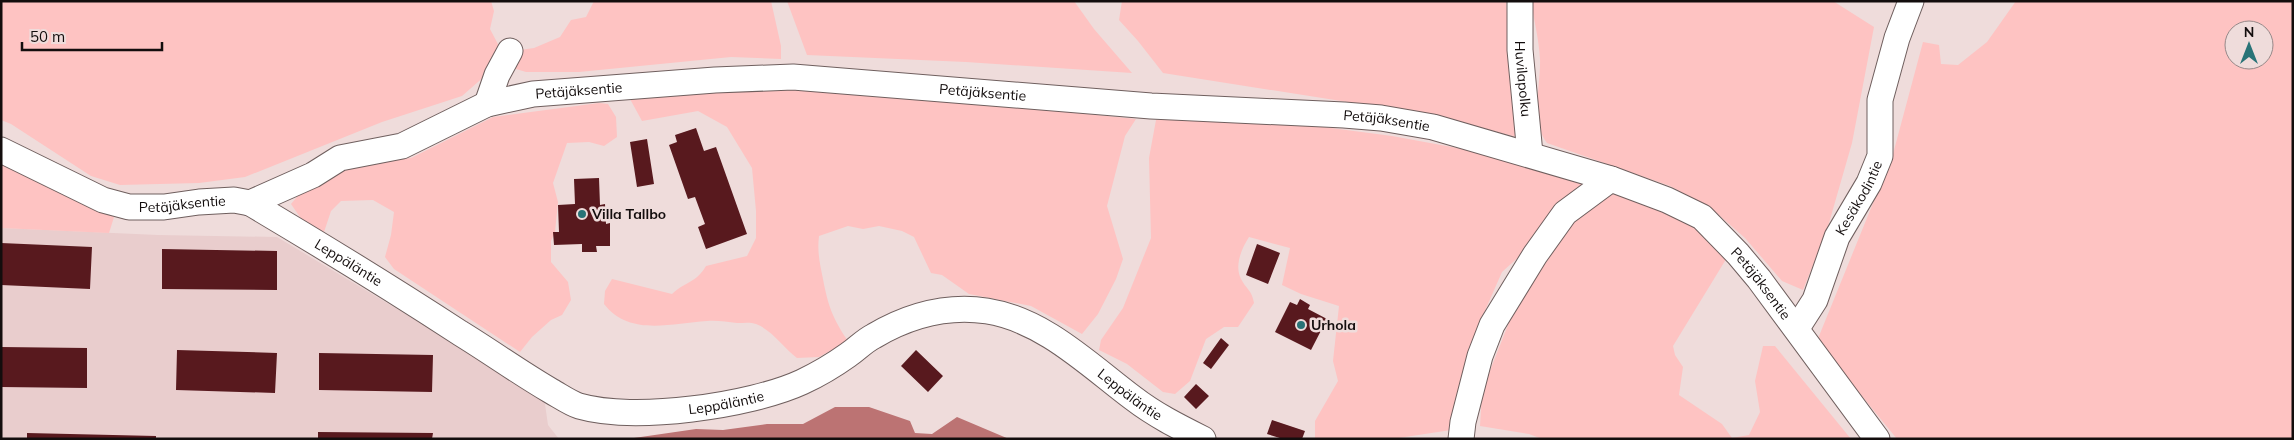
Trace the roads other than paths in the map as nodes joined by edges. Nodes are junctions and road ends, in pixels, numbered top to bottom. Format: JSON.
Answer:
{"nodes":[{"id":1,"x":1520,"y":1,"type":"edge"},
{"id":2,"x":1911,"y":1,"type":"edge"},
{"id":3,"x":510,"y":51,"type":"dead end"},
{"id":4,"x":487,"y":104,"type":"junction"},
{"id":5,"x":1,"y":150,"type":"edge"},
{"id":6,"x":1530,"y":154,"type":"junction"},
{"id":7,"x":1611,"y":179,"type":"junction"},
{"id":8,"x":250,"y":203,"type":"junction"},
{"id":9,"x":1797,"y":328,"type":"junction"},
{"id":10,"x":1203,"y":439,"type":"edge"},
{"id":11,"x":1462,"y":439,"type":"edge"},
{"id":12,"x":1877,"y":439,"type":"edge"}],
"edges":[{"from":1,"to":6,"type":"street","name":"Huvilapolku"},
{"from":2,"to":9,"type":"street","name":"Kesäkodintie"},
{"from":3,"to":4,"type":"street"},
{"from":4,"to":6,"type":"street","name":"Petäjäksentie"},
{"from":4,"to":8,"type":"street","name":"Petäjäksentie"},
{"from":5,"to":8,"type":"street","name":"Petäjäksentie"},
{"from":6,"to":7,"type":"street","name":"Petäjäksentie"},
{"from":7,"to":9,"type":"street","name":"Petäjäksentie"},
{"from":7,"to":11,"type":"street"},
{"from":8,"to":10,"type":"street","name":"Leppäläntie"},
{"from":9,"to":12,"type":"street","name":"Petäjäksentie"}]}
